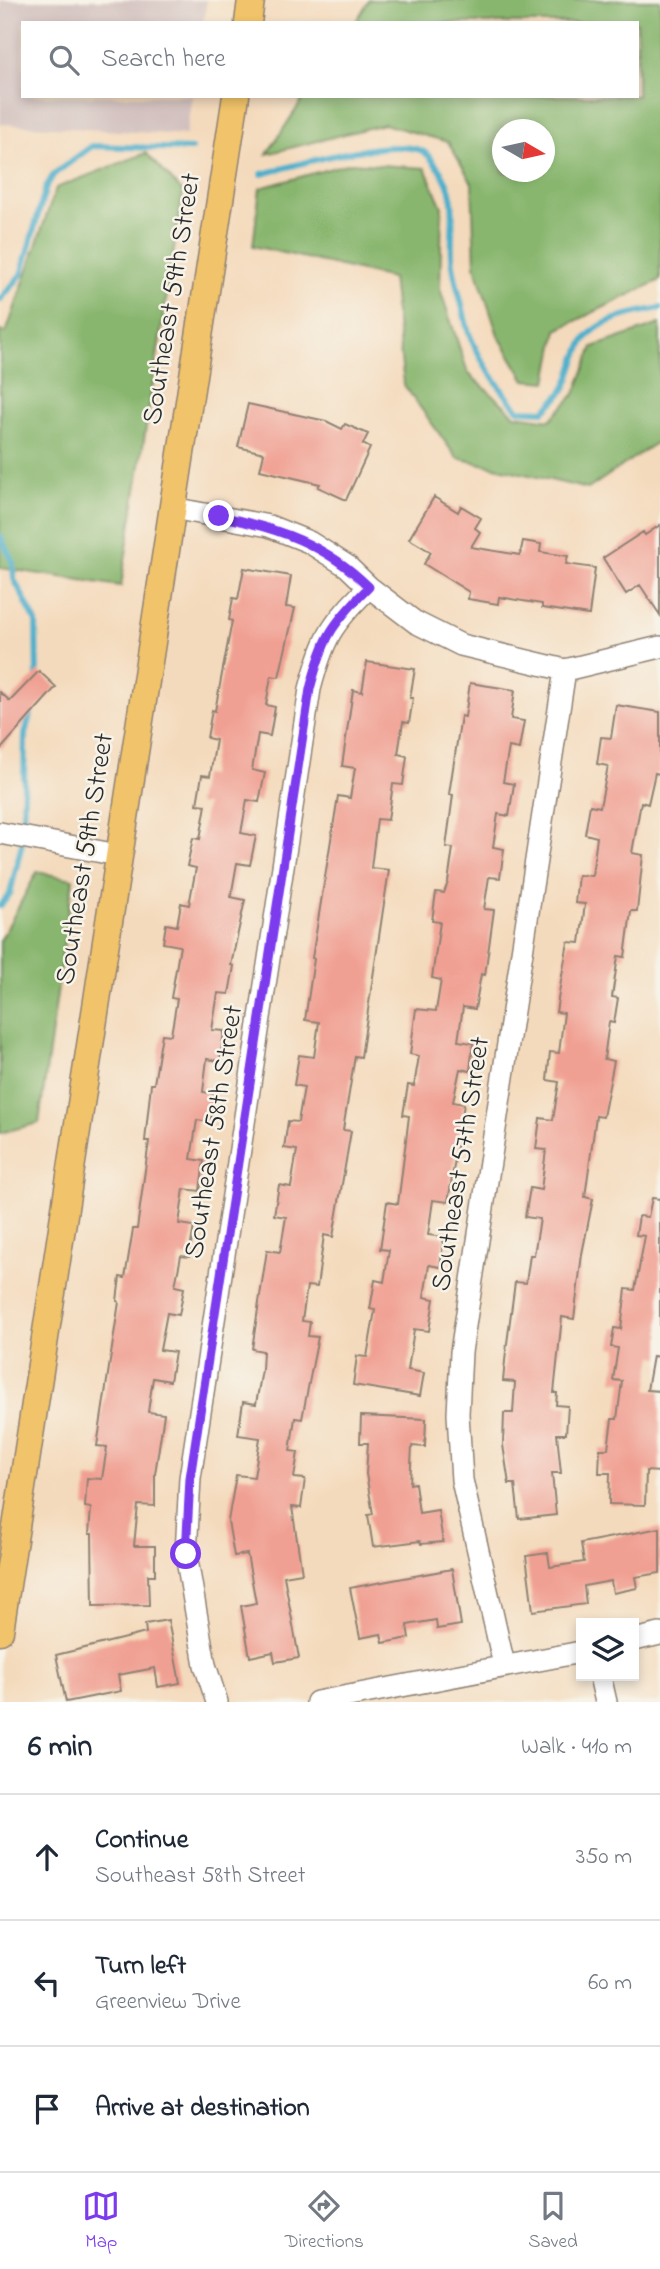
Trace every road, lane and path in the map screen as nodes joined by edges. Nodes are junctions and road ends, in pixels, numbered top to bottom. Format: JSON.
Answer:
{"nodes":[{"id":1,"x":251,"y":0,"type":"edge"},
{"id":2,"x":248,"y":21,"type":"edge"},
{"id":3,"x":236,"y":98,"type":"edge"},
{"id":4,"x":172,"y":508,"type":"junction"},
{"id":5,"x":369,"y":587,"type":"junction"},
{"id":6,"x":660,"y":647,"type":"edge"},
{"id":7,"x":565,"y":670,"type":"junction"},
{"id":8,"x":0,"y":833,"type":"edge"},
{"id":9,"x":118,"y":855,"type":"junction"},
{"id":10,"x":0,"y":1631,"type":"edge"},
{"id":11,"x":660,"y":1634,"type":"edge"},
{"id":12,"x":639,"y":1639,"type":"edge"},
{"id":13,"x":576,"y":1653,"type":"edge"},
{"id":14,"x":504,"y":1665,"type":"junction"},
{"id":15,"x":601,"y":1681,"type":"edge"},
{"id":16,"x":217,"y":1702,"type":"edge"},
{"id":17,"x":317,"y":1702,"type":"edge"},
{"id":18,"x":607,"y":1702,"type":"edge"}],
"edges":[{"from":1,"to":2,"type":"main road"},
{"from":3,"to":4,"type":"main road","name":"Southeast 59th Street"},
{"from":4,"to":5,"type":"street"},
{"from":4,"to":9,"type":"main road","name":"Southeast 59th Street"},
{"from":5,"to":7,"type":"street"},
{"from":5,"to":16,"type":"street","name":"Southeast 58th Street"},
{"from":6,"to":7,"type":"street"},
{"from":7,"to":14,"type":"street","name":"Southeast 57th Street"},
{"from":8,"to":9,"type":"street"},
{"from":9,"to":10,"type":"main road","name":"Southeast 59th Street"},
{"from":11,"to":12,"type":"street"},
{"from":13,"to":14,"type":"street"},
{"from":14,"to":17,"type":"street"},
{"from":15,"to":18,"type":"street"}]}
